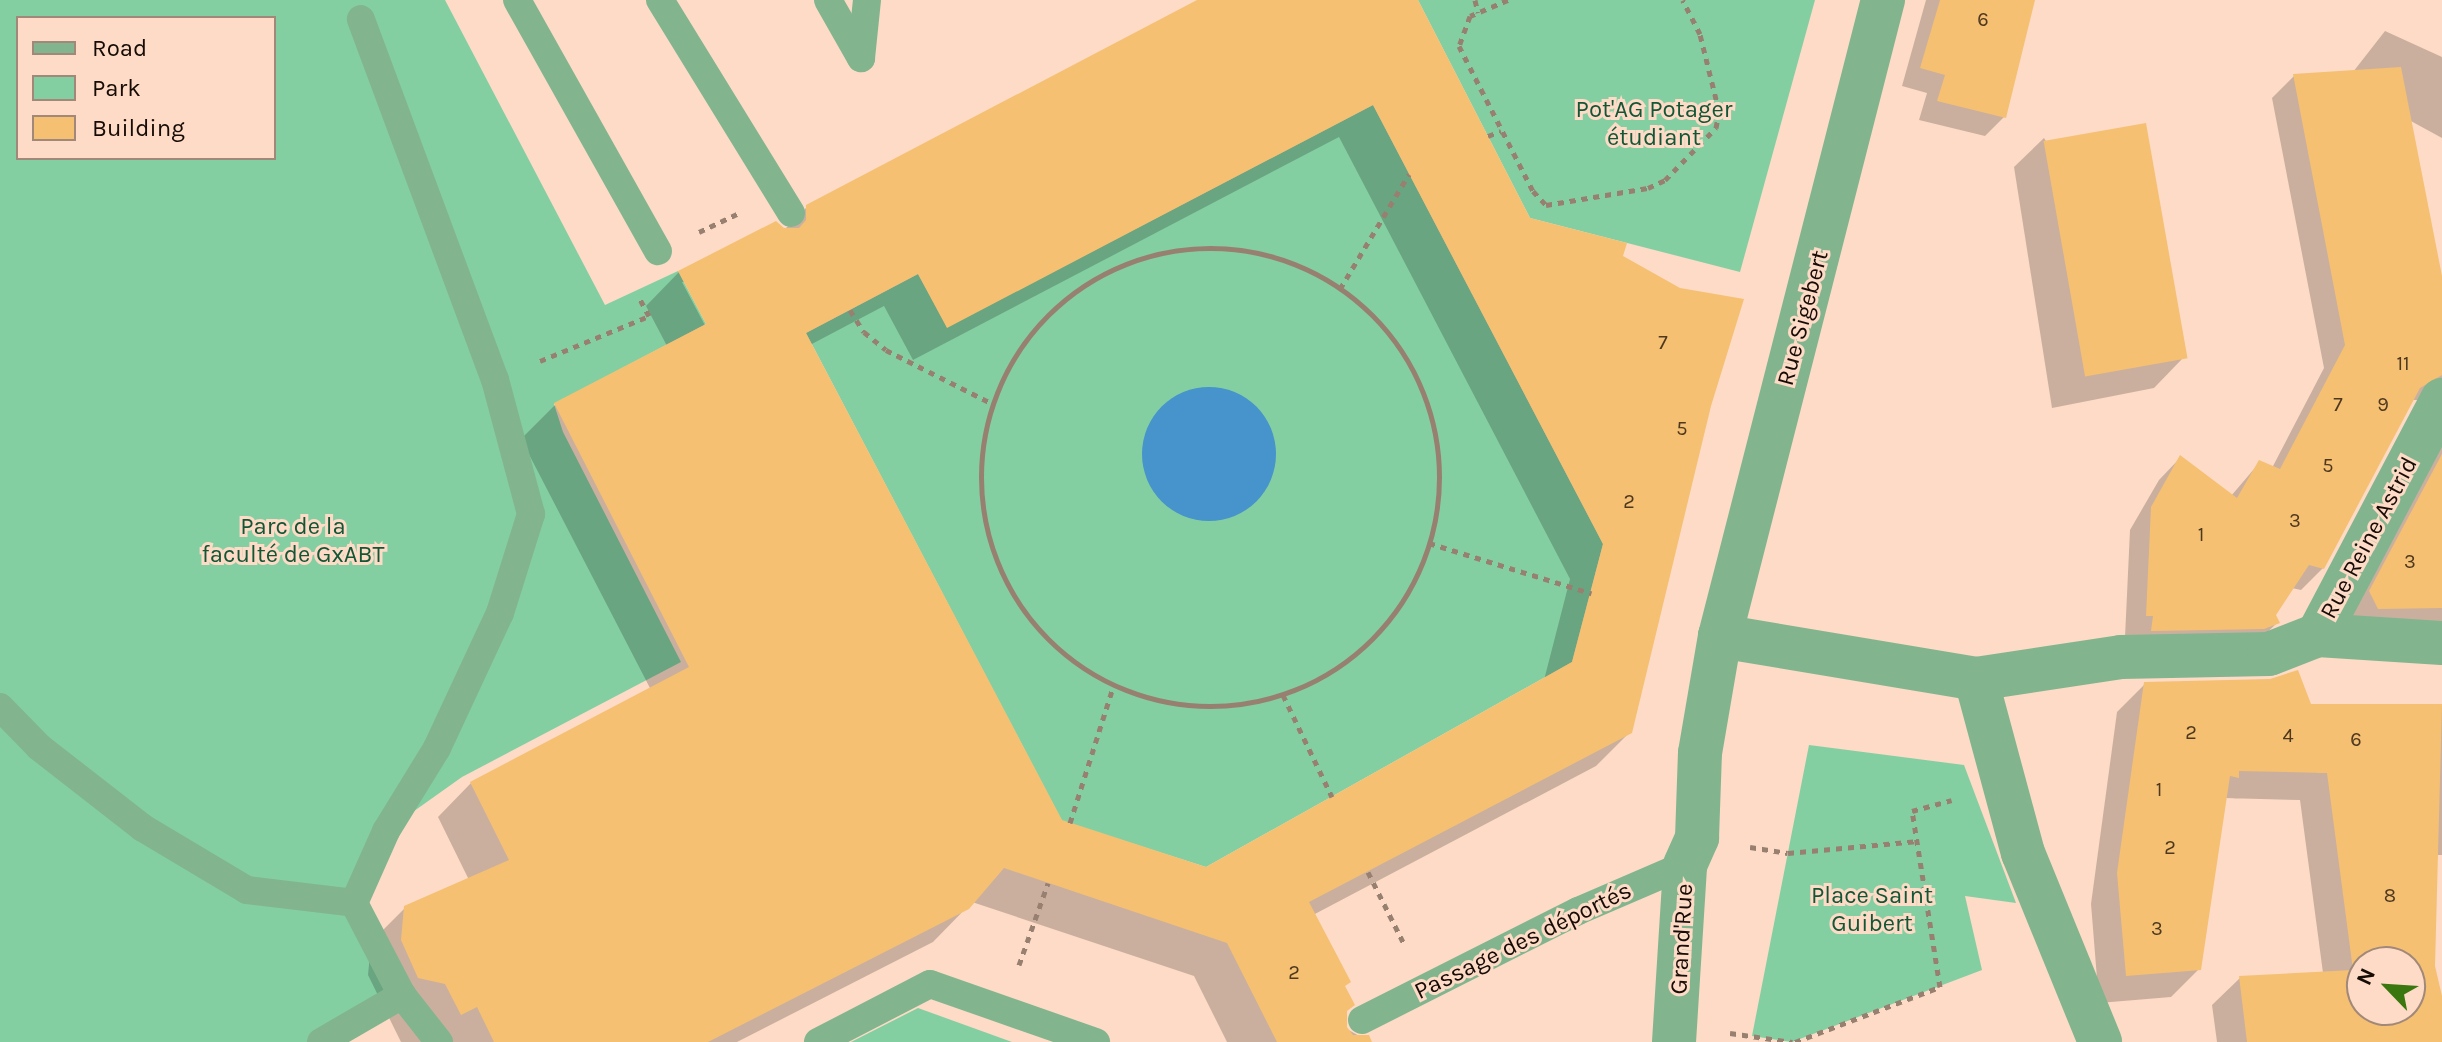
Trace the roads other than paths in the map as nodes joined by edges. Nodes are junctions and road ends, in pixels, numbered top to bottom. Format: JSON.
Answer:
{"nodes":[{"id":1,"x":517,"y":0,"type":"edge"},
{"id":2,"x":660,"y":0,"type":"edge"},
{"id":3,"x":828,"y":0,"type":"edge"},
{"id":4,"x":867,"y":0,"type":"edge"},
{"id":5,"x":1883,"y":0,"type":"edge"},
{"id":6,"x":361,"y":19,"type":"dead end"},
{"id":7,"x":791,"y":213,"type":"dead end"},
{"id":8,"x":658,"y":251,"type":"dead end"},
{"id":9,"x":2442,"y":400,"type":"edge"},
{"id":10,"x":2318,"y":635,"type":"junction"},
{"id":11,"x":1720,"y":636,"type":"junction"},
{"id":12,"x":2442,"y":643,"type":"edge"},
{"id":13,"x":1976,"y":679,"type":"junction"},
{"id":14,"x":0,"y":707,"type":"edge"},
{"id":15,"x":1691,"y":852,"type":"junction"},
{"id":16,"x":354,"y":903,"type":"junction"},
{"id":17,"x":402,"y":995,"type":"junction"},
{"id":18,"x":1362,"y":1020,"type":"dead end"},
{"id":19,"x":1676,"y":1033,"type":"edge"},
{"id":20,"x":321,"y":1042,"type":"edge"},
{"id":21,"x":439,"y":1042,"type":"edge"},
{"id":22,"x":818,"y":1042,"type":"edge"},
{"id":23,"x":1096,"y":1042,"type":"edge"},
{"id":24,"x":2100,"y":1042,"type":"edge"}],
"edges":[{"from":1,"to":8,"type":"lane"},
{"from":2,"to":7,"type":"lane"},
{"from":3,"to":4,"type":"lane"},
{"from":5,"to":11,"type":"street","name":"Rue Sigebert"},
{"from":6,"to":16,"type":"lane"},
{"from":9,"to":10,"type":"street","name":"Rue Reine Astrid"},
{"from":10,"to":12,"type":"street"},
{"from":10,"to":13,"type":"street"},
{"from":11,"to":13,"type":"street"},
{"from":11,"to":15,"type":"street"},
{"from":13,"to":24,"type":"street"},
{"from":14,"to":16,"type":"lane"},
{"from":15,"to":18,"type":"lane","name":"Passage des déportés"},
{"from":15,"to":19,"type":"street","name":"Grand'Rue"},
{"from":16,"to":17,"type":"lane"},
{"from":17,"to":20,"type":"lane"},
{"from":17,"to":21,"type":"lane"},
{"from":22,"to":23,"type":"lane"}]}
